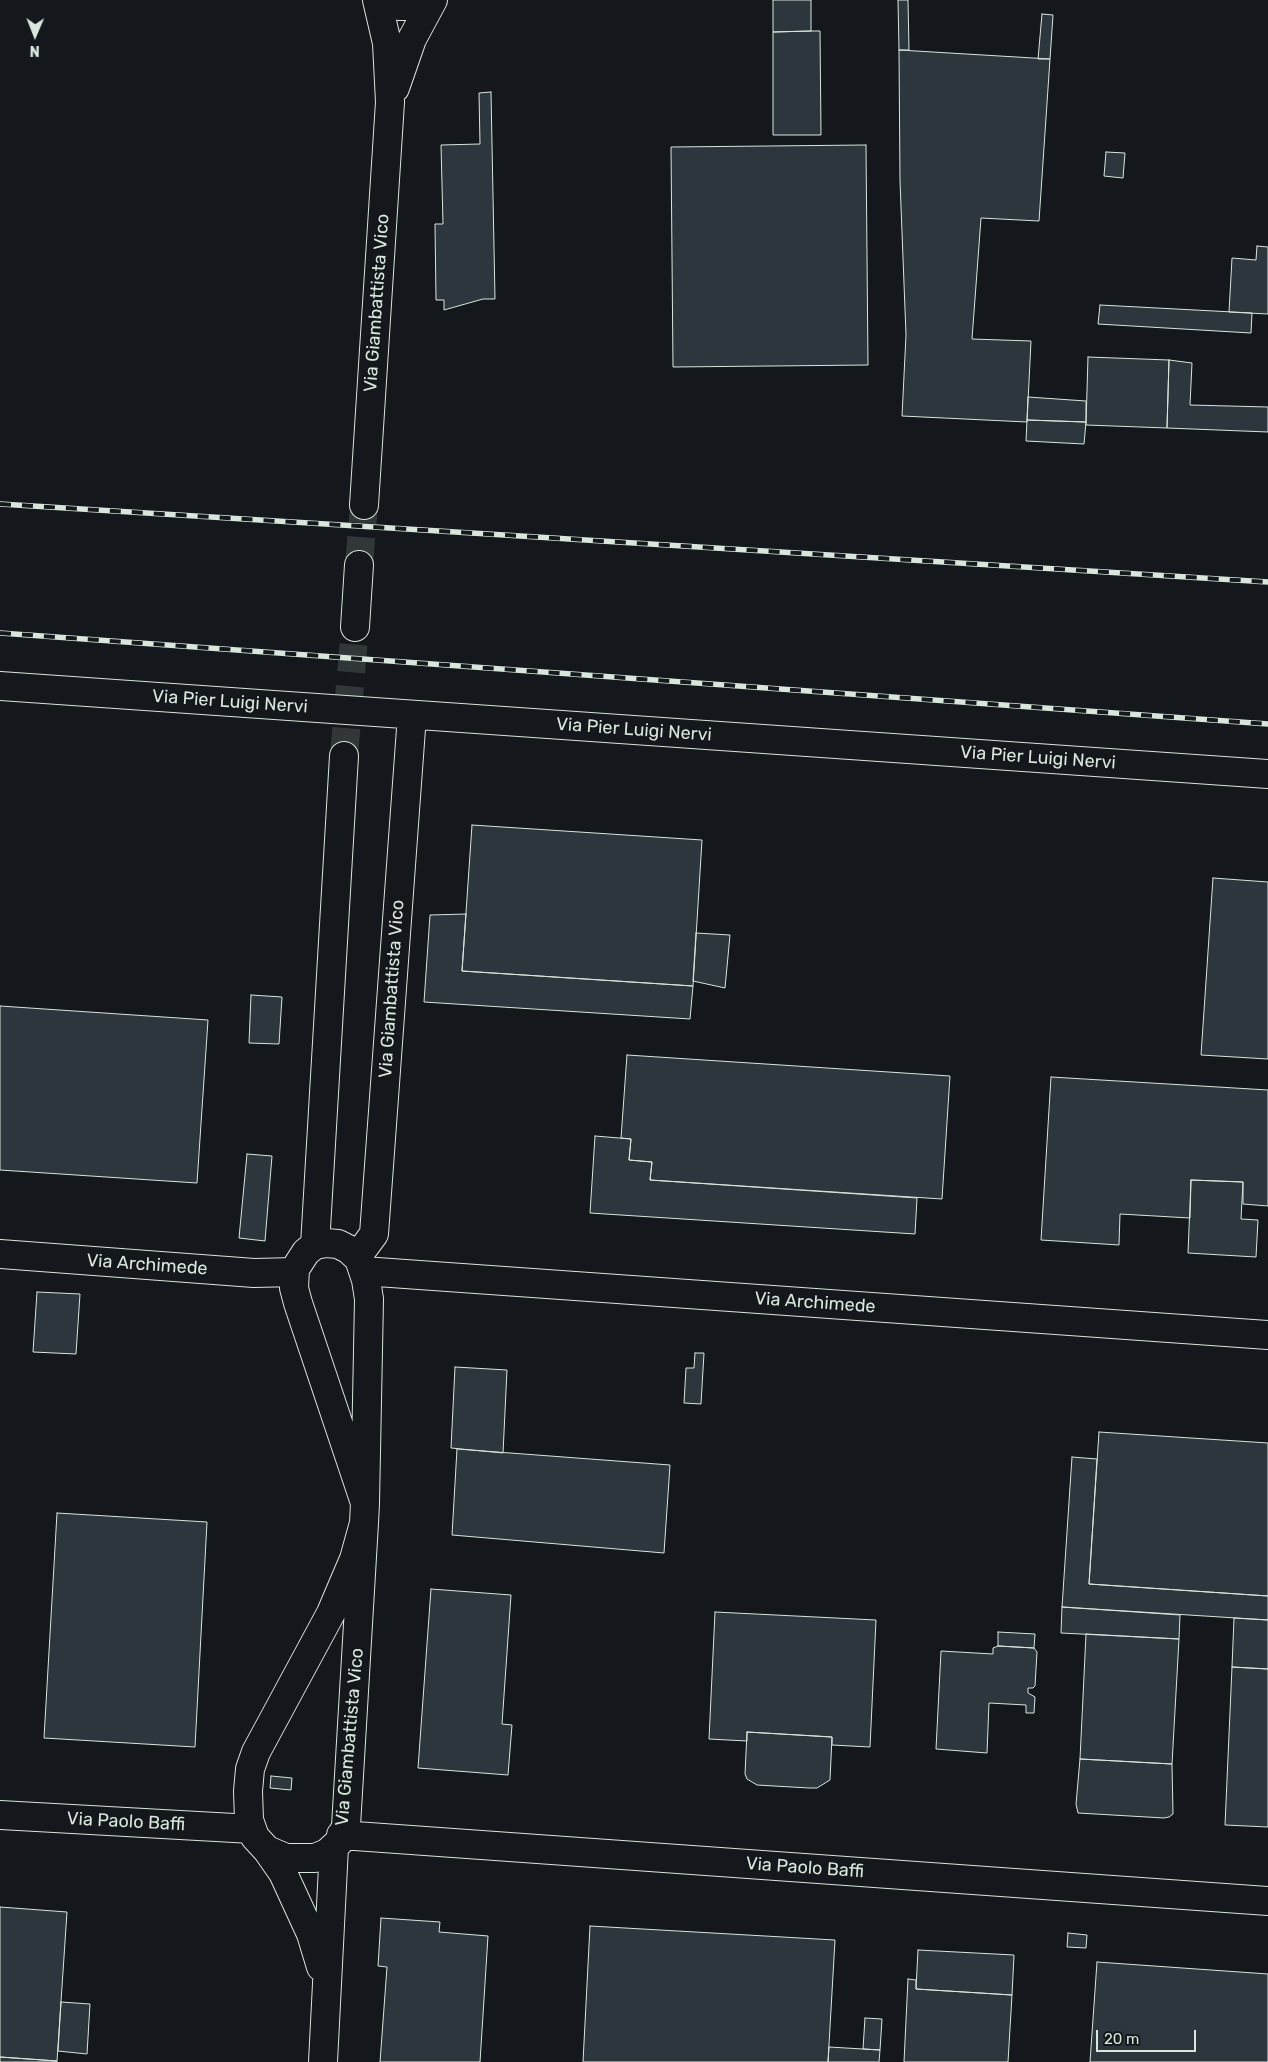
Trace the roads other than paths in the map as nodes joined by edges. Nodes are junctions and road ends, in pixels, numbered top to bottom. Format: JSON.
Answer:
{"nodes":[{"id":1,"x":377,"y":0,"type":"edge"},
{"id":2,"x":383,"y":0,"type":"edge"},
{"id":3,"x":428,"y":0,"type":"edge"},
{"id":4,"x":433,"y":0,"type":"edge"},
{"id":5,"x":390,"y":102,"type":"junction"},
{"id":6,"x":364,"y":505,"type":"tunnel mouth"},
{"id":7,"x":360,"y":564,"type":"tunnel mouth"},
{"id":8,"x":354,"y":627,"type":"tunnel mouth"},
{"id":9,"x":0,"y":686,"type":"edge"},
{"id":10,"x":412,"y":715,"type":"junction"},
{"id":11,"x":344,"y":756,"type":"tunnel mouth"},
{"id":12,"x":1268,"y":774,"type":"edge"},
{"id":13,"x":315,"y":1245,"type":"junction"},
{"id":14,"x":0,"y":1254,"type":"edge"},
{"id":15,"x":360,"y":1264,"type":"junction"},
{"id":16,"x":295,"y":1272,"type":"junction"},
{"id":17,"x":1268,"y":1335,"type":"edge"},
{"id":18,"x":365,"y":1513,"type":"junction"},
{"id":19,"x":0,"y":1815,"type":"edge"},
{"id":20,"x":260,"y":1840,"type":"junction"},
{"id":21,"x":338,"y":1841,"type":"junction"},
{"id":22,"x":1268,"y":1901,"type":"edge"},
{"id":23,"x":327,"y":1995,"type":"junction"},
{"id":24,"x":323,"y":2062,"type":"edge"}],
"edges":[{"from":1,"to":5,"type":"street","name":"Via Giambattista Vico"},
{"from":2,"to":3,"type":"street"},
{"from":4,"to":5,"type":"street","name":"Via Giambattista Vico"},
{"from":5,"to":6,"type":"street","name":"Via Giambattista Vico"},
{"from":7,"to":8,"type":"street"},
{"from":9,"to":10,"type":"street","name":"Via Pier Luigi Nervi"},
{"from":10,"to":12,"type":"street","name":"Via Pier Luigi Nervi"},
{"from":10,"to":15,"type":"street","name":"Via Giambattista Vico"},
{"from":11,"to":13,"type":"street"},
{"from":13,"to":15,"type":"street"},
{"from":13,"to":16,"type":"street"},
{"from":14,"to":16,"type":"street","name":"Via Archimede"},
{"from":15,"to":17,"type":"street","name":"Via Archimede"},
{"from":15,"to":18,"type":"street","name":"Via Giambattista Vico"},
{"from":16,"to":18,"type":"street","name":"Via Giambattista Vico"},
{"from":18,"to":20,"type":"street","name":"Via Giambattista Vico"},
{"from":18,"to":21,"type":"street","name":"Via Giambattista Vico"},
{"from":19,"to":20,"type":"street","name":"Via Paolo Baffi"},
{"from":20,"to":21,"type":"street","name":"Via Giambattista Vico"},
{"from":20,"to":23,"type":"street"},
{"from":21,"to":22,"type":"street","name":"Via Paolo Baffi"},
{"from":21,"to":23,"type":"street"},
{"from":23,"to":24,"type":"street"}]}
